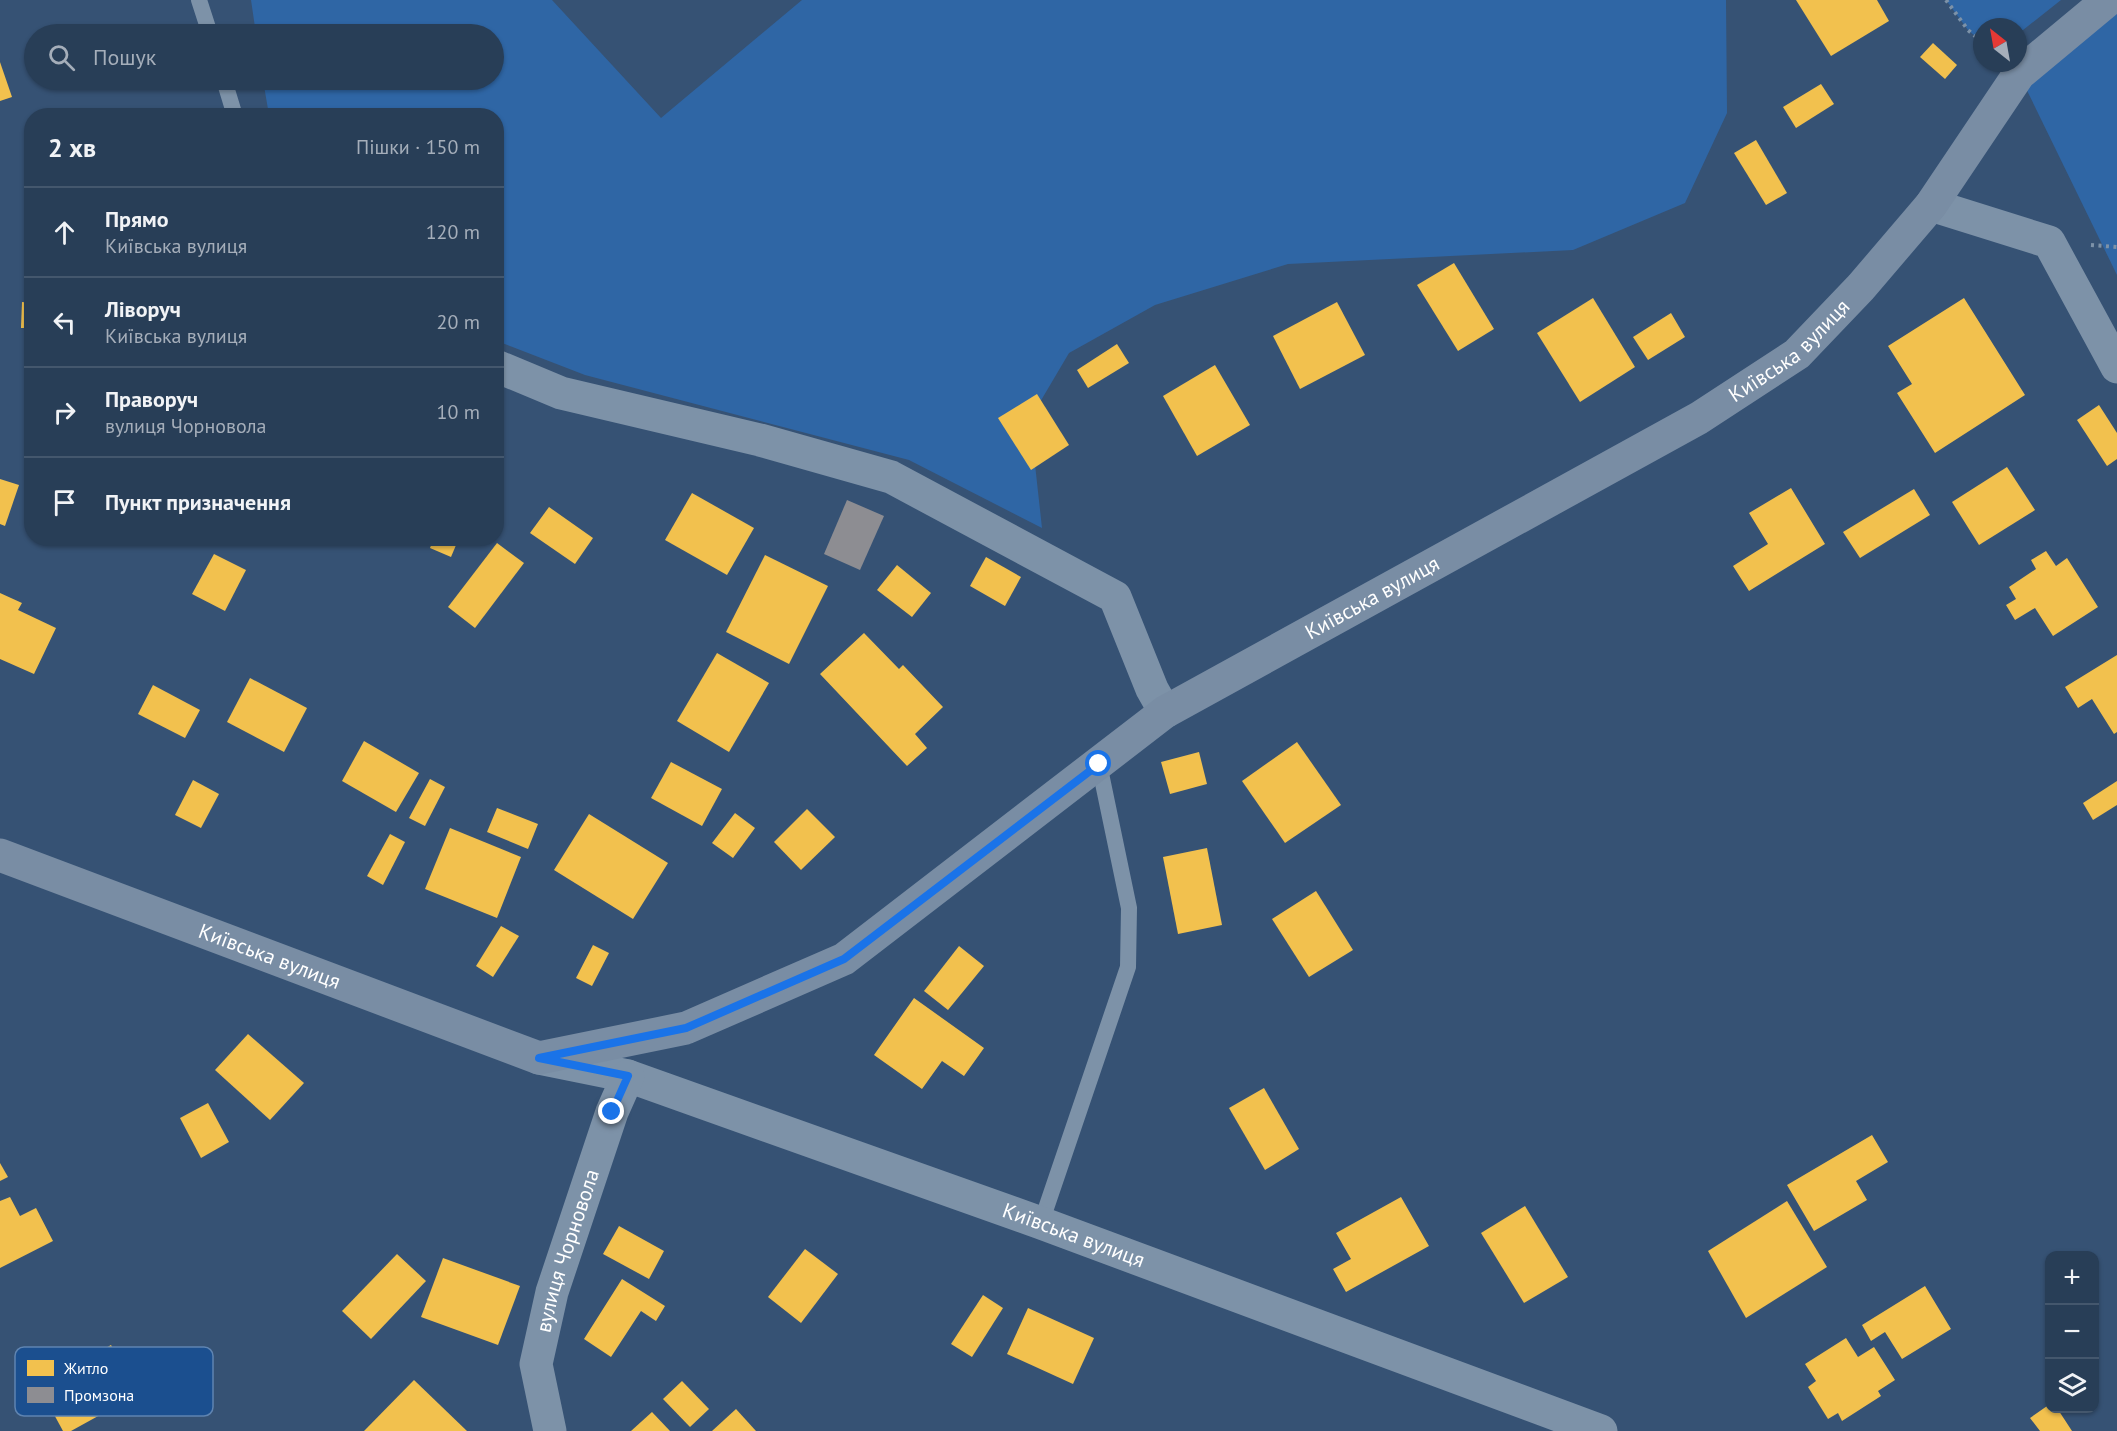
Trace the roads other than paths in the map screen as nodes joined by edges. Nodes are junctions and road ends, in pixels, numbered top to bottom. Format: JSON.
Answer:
{"nodes":[{"id":1,"x":200,"y":0,"type":"edge"},
{"id":2,"x":2108,"y":0,"type":"edge"},
{"id":3,"x":207,"y":24,"type":"edge"},
{"id":4,"x":227,"y":90,"type":"edge"},
{"id":5,"x":233,"y":108,"type":"edge"},
{"id":6,"x":1930,"y":205,"type":"junction"},
{"id":7,"x":2117,"y":367,"type":"edge"},
{"id":8,"x":504,"y":369,"type":"edge"},
{"id":9,"x":1165,"y":712,"type":"junction"},
{"id":10,"x":1099,"y":764,"type":"junction"},
{"id":11,"x":0,"y":855,"type":"edge"},
{"id":12,"x":539,"y":1058,"type":"junction"},
{"id":13,"x":628,"y":1076,"type":"junction"},
{"id":14,"x":1041,"y":1223,"type":"junction"},
{"id":15,"x":550,"y":1431,"type":"edge"},
{"id":16,"x":1601,"y":1431,"type":"edge"}],
"edges":[{"from":1,"to":3,"type":"lane"},
{"from":2,"to":6,"type":"street","name":"Київська вулиця"},
{"from":4,"to":5,"type":"lane"},
{"from":6,"to":7,"type":"street"},
{"from":6,"to":9,"type":"street","name":"Київська вулиця"},
{"from":8,"to":9,"type":"street"},
{"from":9,"to":10,"type":"street","name":"Київська вулиця"},
{"from":10,"to":12,"type":"street","name":"Київська вулиця"},
{"from":10,"to":14,"type":"lane"},
{"from":11,"to":12,"type":"street","name":"Київська вулиця"},
{"from":12,"to":13,"type":"street","name":"Київська вулиця"},
{"from":13,"to":14,"type":"street","name":"Київська вулиця"},
{"from":13,"to":15,"type":"street","name":"вулиця Чорновола"},
{"from":14,"to":16,"type":"street","name":"Київська вулиця"}]}
